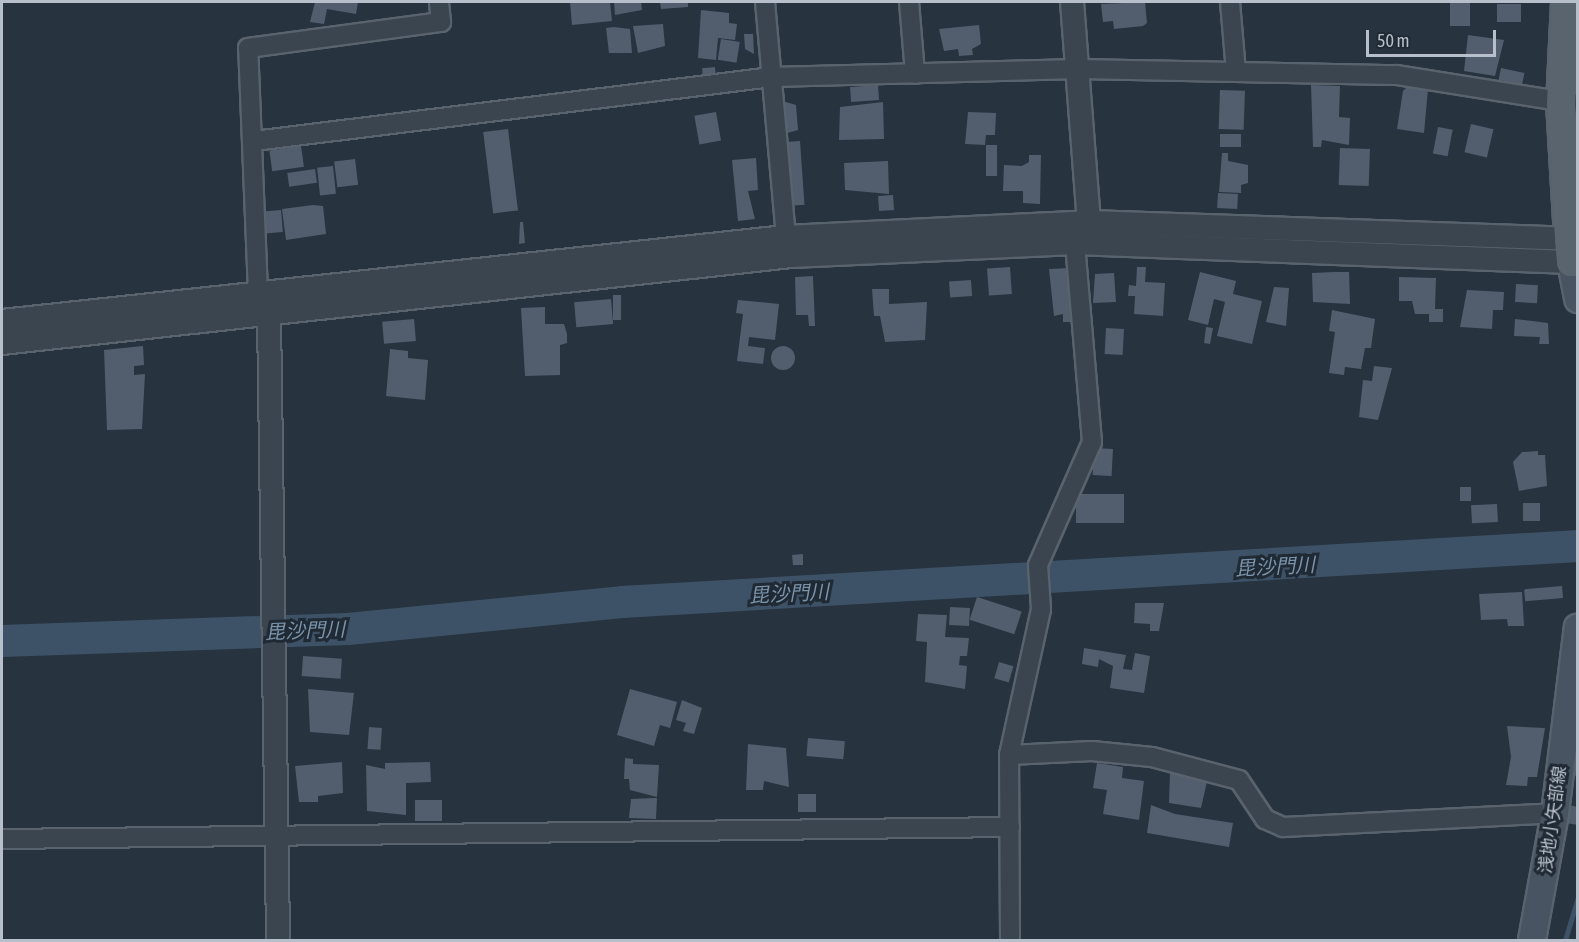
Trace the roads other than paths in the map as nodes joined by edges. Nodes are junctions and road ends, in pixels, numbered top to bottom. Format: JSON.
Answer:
{"nodes":[{"id":1,"x":439,"y":2,"type":"edge"},
{"id":2,"x":765,"y":2,"type":"edge"},
{"id":3,"x":909,"y":2,"type":"edge"},
{"id":4,"x":1072,"y":2,"type":"edge"},
{"id":5,"x":1230,"y":2,"type":"edge"},
{"id":6,"x":1566,"y":2,"type":"edge"},
{"id":7,"x":1078,"y":69,"type":"junction"},
{"id":8,"x":1236,"y":72,"type":"junction"},
{"id":9,"x":915,"y":74,"type":"junction"},
{"id":10,"x":772,"y":77,"type":"junction"},
{"id":11,"x":1569,"y":103,"type":"edge"},
{"id":12,"x":254,"y":141,"type":"junction"},
{"id":13,"x":1089,"y":222,"type":"junction"},
{"id":14,"x":786,"y":237,"type":"junction"},
{"id":15,"x":1075,"y":243,"type":"junction"},
{"id":16,"x":1574,"y":250,"type":"edge"},
{"id":17,"x":258,"y":293,"type":"junction"},
{"id":18,"x":1578,"y":299,"type":"edge"},
{"id":19,"x":269,"y":315,"type":"junction"},
{"id":20,"x":2,"y":321,"type":"edge"},
{"id":21,"x":2,"y":343,"type":"edge"},
{"id":22,"x":1578,"y":627,"type":"edge"},
{"id":23,"x":1009,"y":755,"type":"junction"},
{"id":24,"x":1555,"y":813,"type":"junction"},
{"id":25,"x":1010,"y":828,"type":"junction"},
{"id":26,"x":277,"y":837,"type":"junction"},
{"id":27,"x":2,"y":839,"type":"edge"},
{"id":28,"x":278,"y":940,"type":"edge"},
{"id":29,"x":1010,"y":940,"type":"edge"},
{"id":30,"x":1532,"y":940,"type":"edge"}],
"edges":[{"from":1,"to":12,"type":"street"},
{"from":2,"to":10,"type":"street"},
{"from":3,"to":9,"type":"street"},
{"from":4,"to":7,"type":"street"},
{"from":5,"to":8,"type":"street"},
{"from":6,"to":11,"type":"main road"},
{"from":7,"to":8,"type":"street"},
{"from":7,"to":9,"type":"street"},
{"from":7,"to":13,"type":"street"},
{"from":8,"to":11,"type":"street"},
{"from":9,"to":10,"type":"street"},
{"from":10,"to":12,"type":"street"},
{"from":10,"to":14,"type":"street"},
{"from":11,"to":16,"type":"main road"},
{"from":12,"to":17,"type":"street"},
{"from":13,"to":14,"type":"street"},
{"from":13,"to":15,"type":"street"},
{"from":13,"to":16,"type":"street"},
{"from":14,"to":17,"type":"street"},
{"from":15,"to":16,"type":"street"},
{"from":15,"to":19,"type":"street"},
{"from":15,"to":23,"type":"street"},
{"from":16,"to":18,"type":"main road"},
{"from":17,"to":19,"type":"street"},
{"from":17,"to":20,"type":"street"},
{"from":19,"to":21,"type":"street"},
{"from":19,"to":26,"type":"street"},
{"from":22,"to":24,"type":"main road","name":"浅地小矢部線"},
{"from":23,"to":24,"type":"street"},
{"from":23,"to":25,"type":"street"},
{"from":24,"to":30,"type":"main road","name":"浅地小矢部線"},
{"from":25,"to":26,"type":"street"},
{"from":25,"to":29,"type":"street"},
{"from":26,"to":27,"type":"street"},
{"from":26,"to":28,"type":"street"}]}
